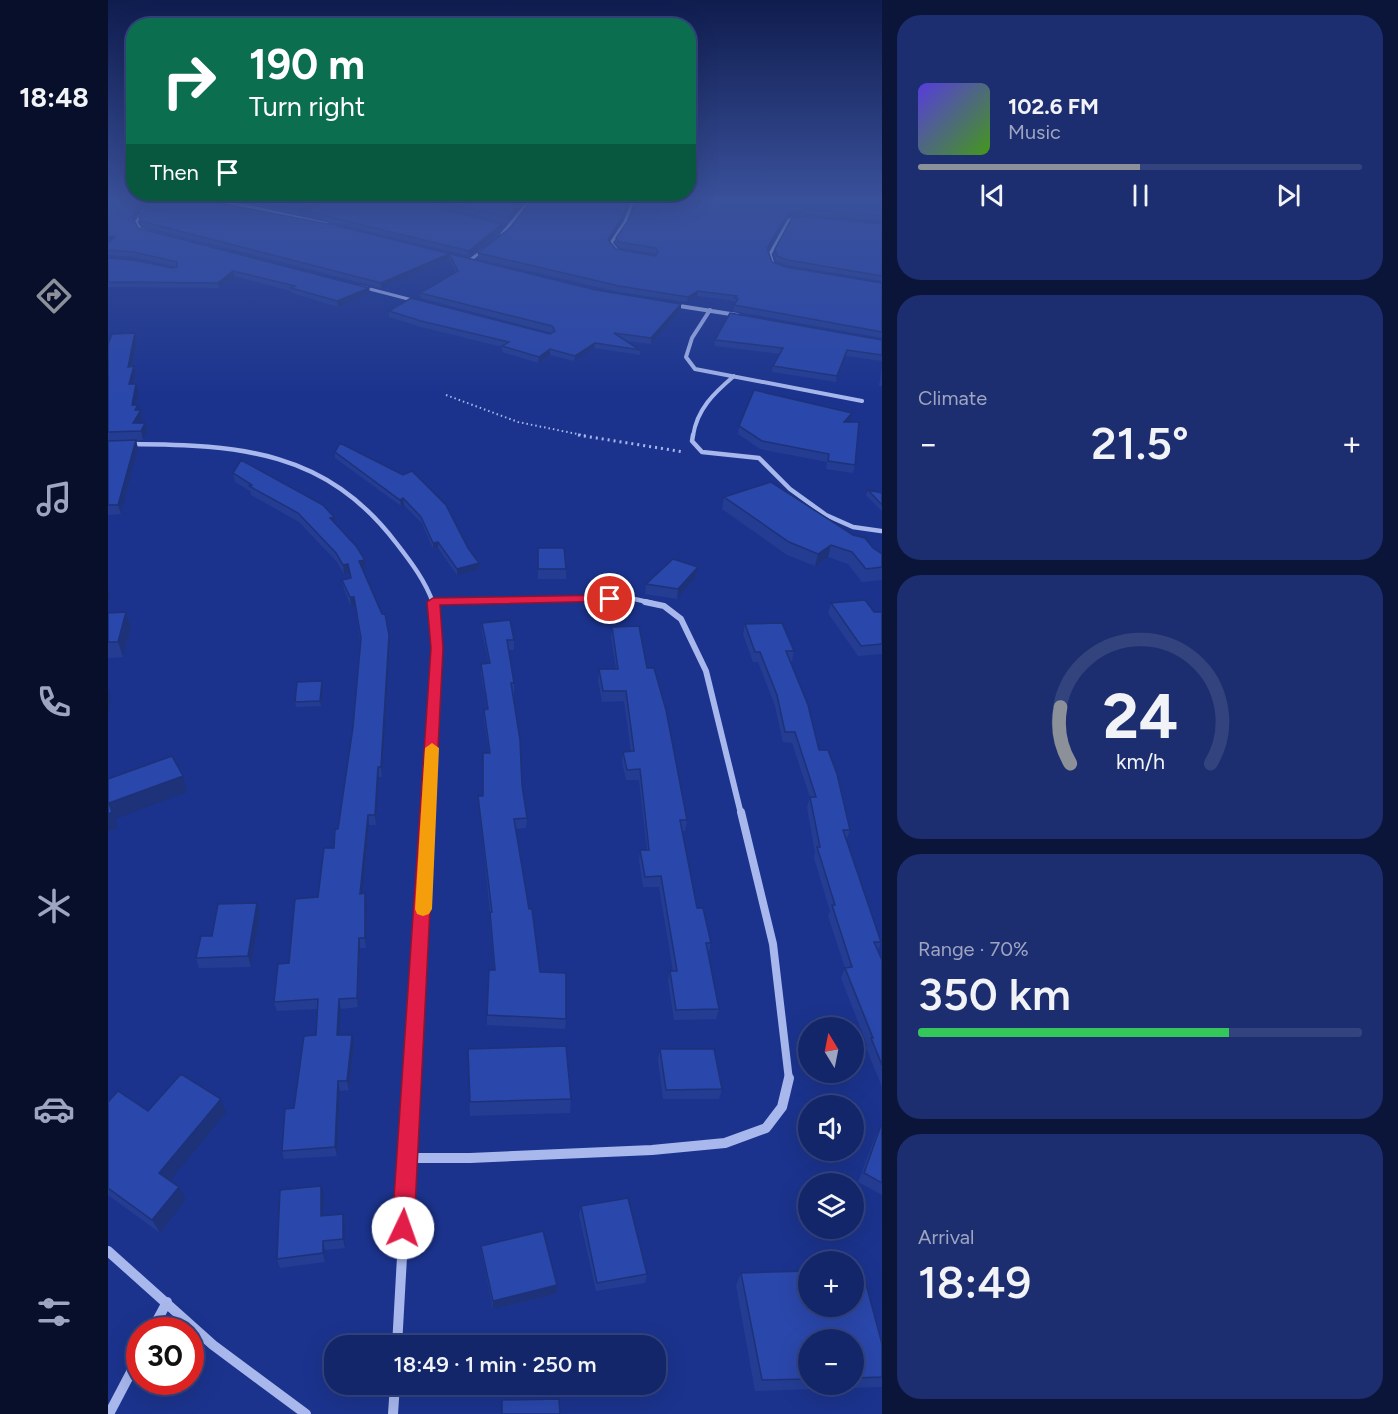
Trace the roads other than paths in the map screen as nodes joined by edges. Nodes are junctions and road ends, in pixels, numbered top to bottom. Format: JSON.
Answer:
{"nodes":[{"id":1,"x":773,"y":264,"type":"edge"},
{"id":2,"x":786,"y":269,"type":"edge"},
{"id":3,"x":352,"y":285,"type":"edge"},
{"id":4,"x":418,"y":302,"type":"edge"},
{"id":5,"x":666,"y":304,"type":"edge"},
{"id":6,"x":710,"y":309,"type":"junction"},
{"id":7,"x":744,"y":316,"type":"edge"},
{"id":8,"x":734,"y":376,"type":"junction"},
{"id":9,"x":861,"y":401,"type":"dead end"},
{"id":10,"x":117,"y":444,"type":"edge"},
{"id":11,"x":881,"y":531,"type":"edge"},
{"id":12,"x":433,"y":602,"type":"junction"},
{"id":13,"x":407,"y":1158,"type":"junction"},
{"id":14,"x":108,"y":1251,"type":"edge"},
{"id":15,"x":167,"y":1302,"type":"junction"},
{"id":16,"x":159,"y":1317,"type":"edge"},
{"id":17,"x":398,"y":1335,"type":"edge"},
{"id":18,"x":126,"y":1381,"type":"edge"},
{"id":19,"x":394,"y":1395,"type":"edge"},
{"id":20,"x":109,"y":1414,"type":"edge"},
{"id":21,"x":306,"y":1414,"type":"edge"},
{"id":22,"x":393,"y":1414,"type":"edge"}],
"edges":[{"from":1,"to":2,"type":"street"},
{"from":3,"to":4,"type":"street"},
{"from":5,"to":6,"type":"street"},
{"from":6,"to":7,"type":"street"},
{"from":6,"to":8,"type":"street"},
{"from":8,"to":9,"type":"street"},
{"from":8,"to":11,"type":"street"},
{"from":10,"to":12,"type":"street"},
{"from":12,"to":13,"type":"street"},
{"from":12,"to":13,"type":"street"},
{"from":13,"to":17,"type":"street"},
{"from":14,"to":15,"type":"street"},
{"from":15,"to":16,"type":"street"},
{"from":15,"to":21,"type":"street"},
{"from":18,"to":20,"type":"street"},
{"from":19,"to":22,"type":"street"}]}
